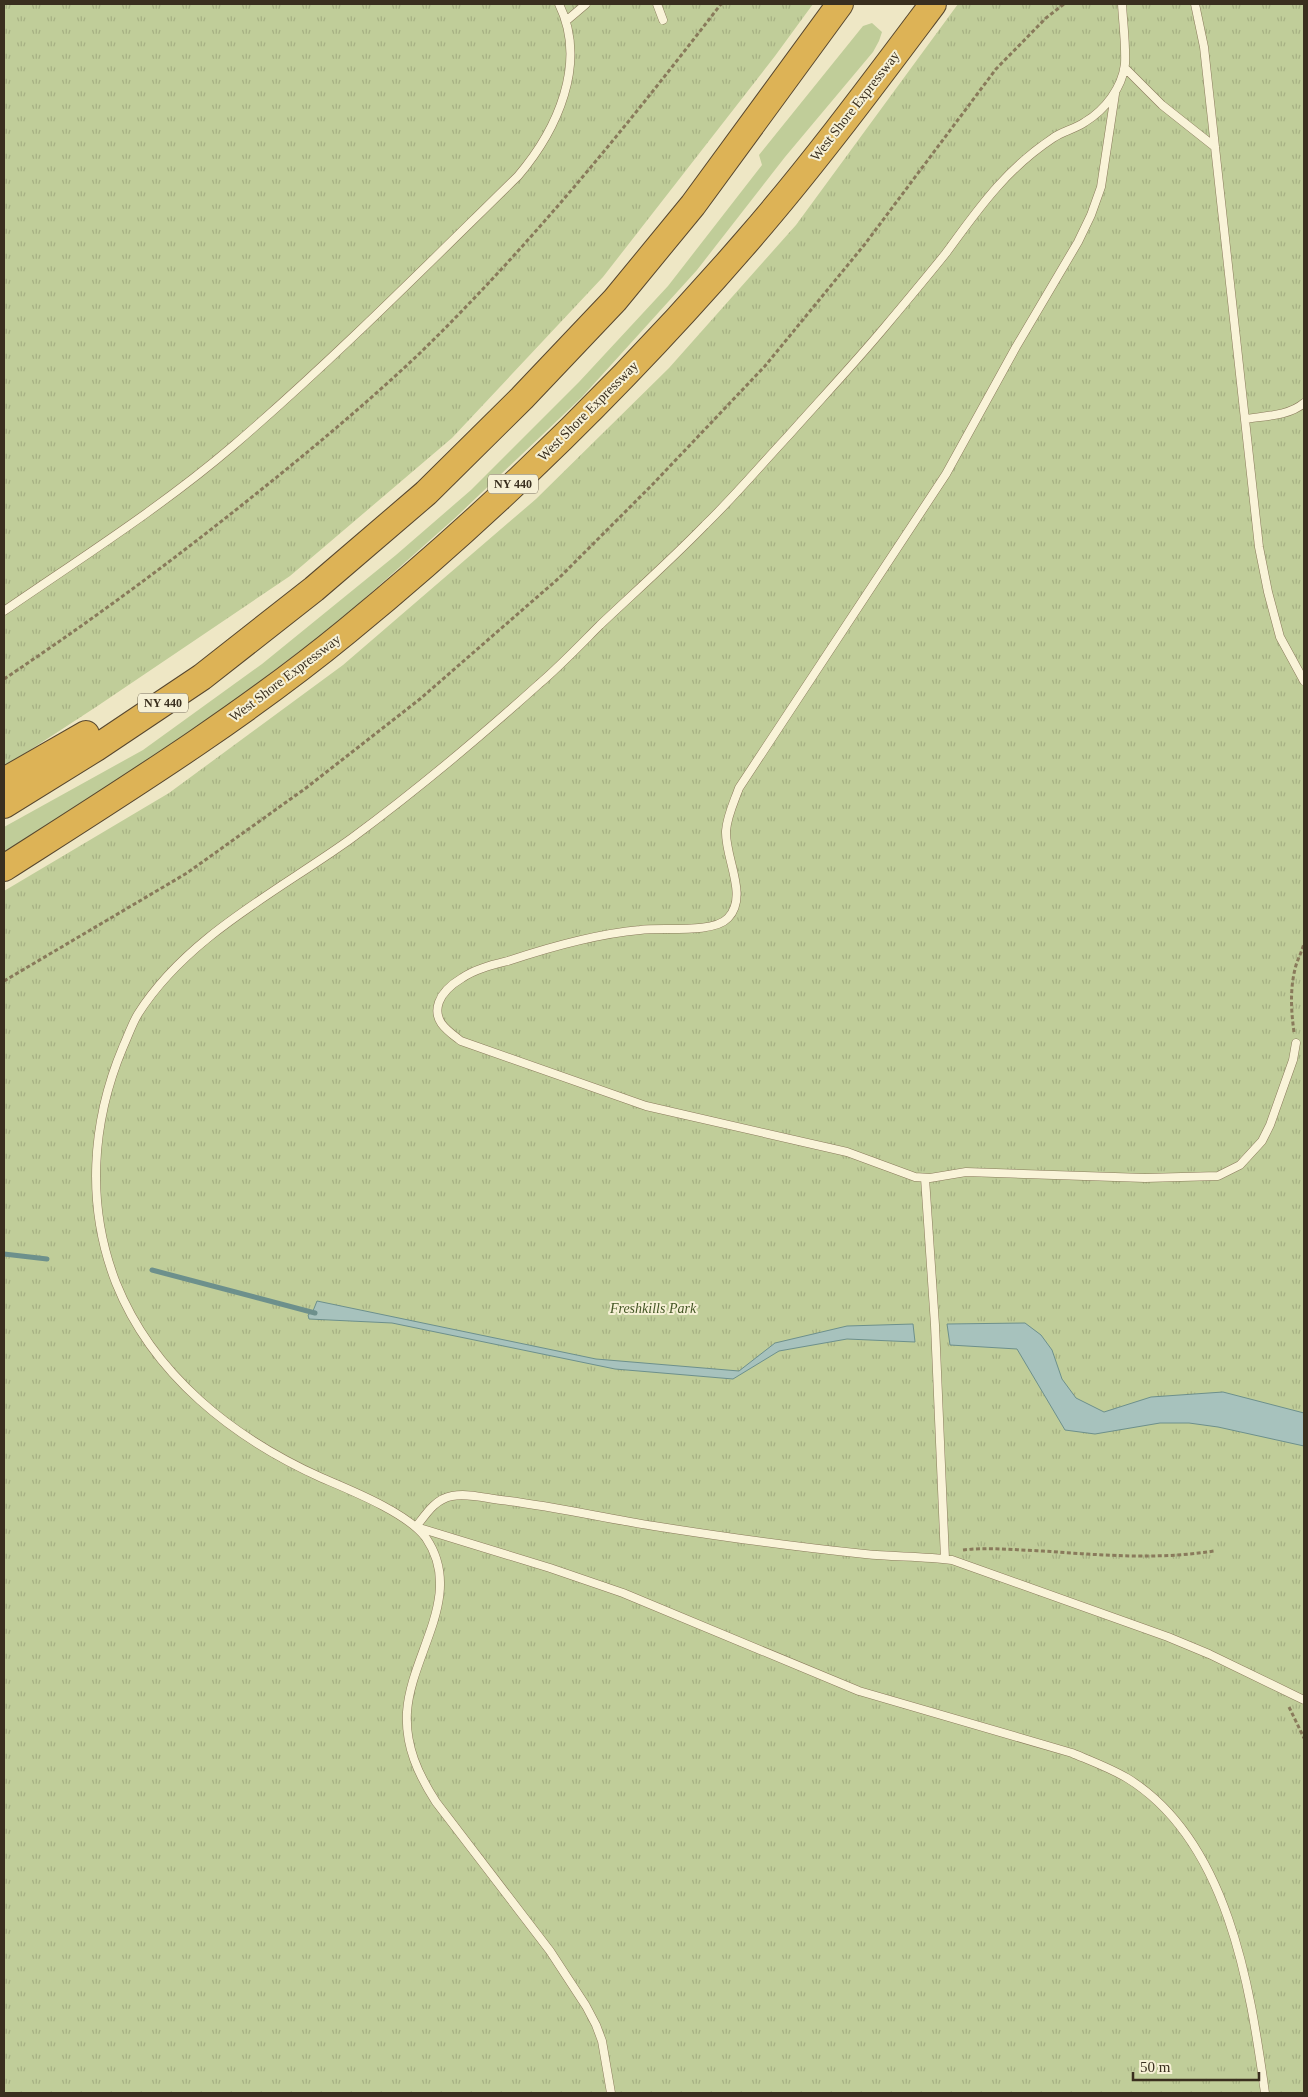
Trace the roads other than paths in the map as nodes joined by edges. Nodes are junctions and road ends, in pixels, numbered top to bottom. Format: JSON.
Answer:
{"nodes":[{"id":1,"x":559,"y":4,"type":"edge"},
{"id":2,"x":586,"y":4,"type":"edge"},
{"id":3,"x":657,"y":4,"type":"edge"},
{"id":4,"x":840,"y":4,"type":"edge"},
{"id":5,"x":933,"y":4,"type":"edge"},
{"id":6,"x":1122,"y":4,"type":"edge"},
{"id":7,"x":1195,"y":4,"type":"edge"},
{"id":8,"x":663,"y":20,"type":"dead end"},
{"id":9,"x":566,"y":21,"type":"junction"},
{"id":10,"x":1125,"y":68,"type":"junction"},
{"id":11,"x":1115,"y":92,"type":"junction"},
{"id":12,"x":1215,"y":147,"type":"junction"},
{"id":13,"x":1304,"y":403,"type":"edge"},
{"id":14,"x":1245,"y":419,"type":"junction"},
{"id":15,"x":314,"y":589,"type":"junction"},
{"id":16,"x":4,"y":611,"type":"edge"},
{"id":17,"x":1304,"y":680,"type":"edge"},
{"id":18,"x":4,"y":781,"type":"edge"},
{"id":19,"x":4,"y":805,"type":"edge"},
{"id":20,"x":4,"y":868,"type":"edge"},
{"id":21,"x":1296,"y":1042,"type":"road end"},
{"id":22,"x":925,"y":1178,"type":"junction"},
{"id":23,"x":416,"y":1527,"type":"junction"},
{"id":24,"x":945,"y":1559,"type":"junction"},
{"id":25,"x":1304,"y":1700,"type":"edge"},
{"id":26,"x":611,"y":2093,"type":"edge"},
{"id":27,"x":1265,"y":2093,"type":"edge"}],
"edges":[{"from":1,"to":9,"type":"lane"},
{"from":2,"to":9,"type":"lane"},
{"from":3,"to":8,"type":"lane"},
{"from":4,"to":15,"type":"highway","number":"NY 440"},
{"from":5,"to":20,"type":"highway","name":"West Shore Expressway","number":"NY 440"},
{"from":6,"to":10,"type":"lane"},
{"from":7,"to":12,"type":"lane"},
{"from":9,"to":16,"type":"lane"},
{"from":10,"to":11,"type":"lane"},
{"from":10,"to":12,"type":"lane"},
{"from":11,"to":22,"type":"lane"},
{"from":11,"to":23,"type":"lane"},
{"from":12,"to":14,"type":"lane"},
{"from":13,"to":14,"type":"lane"},
{"from":14,"to":17,"type":"lane"},
{"from":15,"to":18,"type":"highway"},
{"from":15,"to":19,"type":"highway","number":"NY 440"},
{"from":21,"to":22,"type":"lane"},
{"from":22,"to":24,"type":"lane"},
{"from":23,"to":24,"type":"lane"},
{"from":23,"to":26,"type":"lane"},
{"from":23,"to":27,"type":"lane"},
{"from":24,"to":25,"type":"lane"}]}
